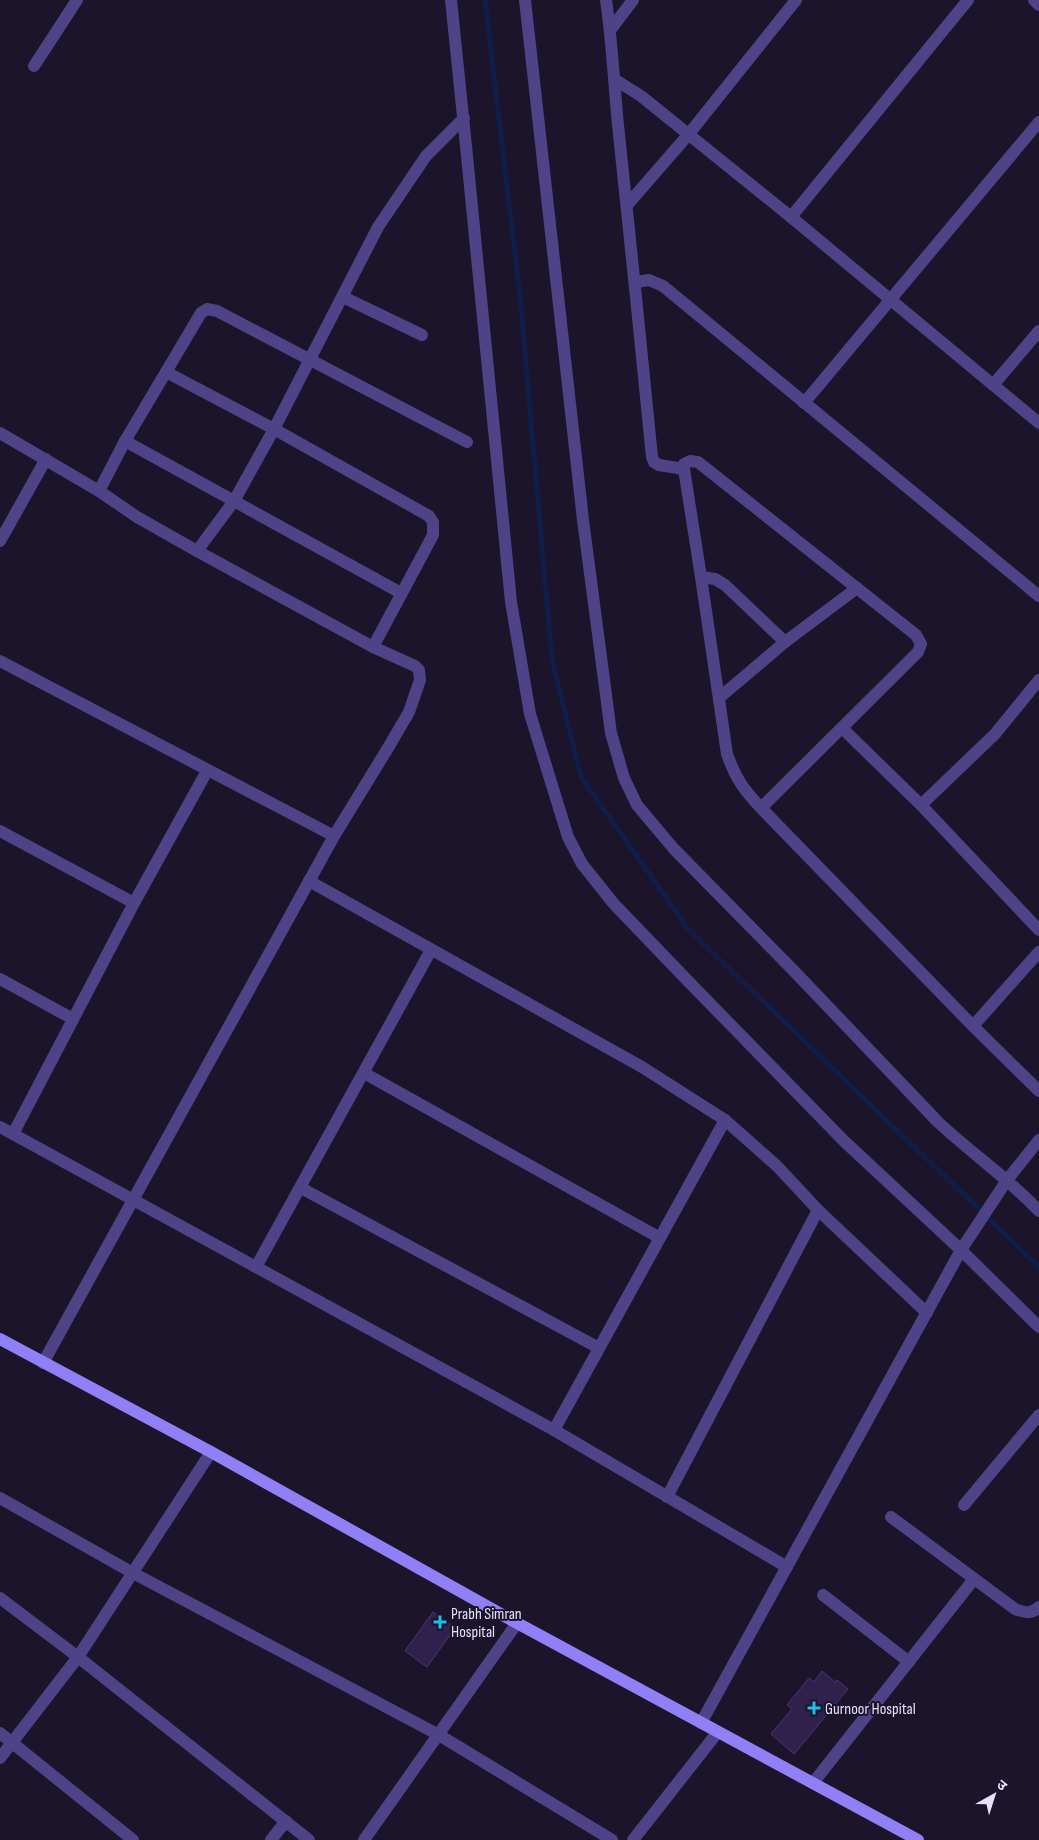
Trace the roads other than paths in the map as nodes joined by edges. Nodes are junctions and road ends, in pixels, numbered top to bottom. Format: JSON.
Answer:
{"nodes":[{"id":1,"x":77,"y":0,"type":"edge"},
{"id":2,"x":451,"y":0,"type":"edge"},
{"id":3,"x":524,"y":0,"type":"edge"},
{"id":4,"x":606,"y":0,"type":"edge"},
{"id":5,"x":633,"y":0,"type":"edge"},
{"id":6,"x":796,"y":0,"type":"edge"},
{"id":7,"x":968,"y":0,"type":"edge"},
{"id":8,"x":1034,"y":0,"type":"edge"},
{"id":9,"x":1039,"y":4,"type":"edge"},
{"id":10,"x":611,"y":29,"type":"junction"},
{"id":11,"x":34,"y":66,"type":"dead end"},
{"id":12,"x":614,"y":79,"type":"junction"},
{"id":13,"x":464,"y":118,"type":"junction"},
{"id":14,"x":1039,"y":122,"type":"edge"},
{"id":15,"x":688,"y":135,"type":"junction"},
{"id":16,"x":628,"y":204,"type":"junction"},
{"id":17,"x":791,"y":217,"type":"junction"},
{"id":18,"x":636,"y":282,"type":"junction"},
{"id":19,"x":343,"y":297,"type":"junction"},
{"id":20,"x":889,"y":300,"type":"junction"},
{"id":21,"x":1039,"y":331,"type":"edge"},
{"id":22,"x":422,"y":335,"type":"dead end"},
{"id":23,"x":311,"y":360,"type":"junction"},
{"id":24,"x":166,"y":372,"type":"junction"},
{"id":25,"x":993,"y":385,"type":"junction"},
{"id":26,"x":804,"y":403,"type":"junction"},
{"id":27,"x":1039,"y":423,"type":"edge"},
{"id":28,"x":274,"y":430,"type":"junction"},
{"id":29,"x":0,"y":433,"type":"edge"},
{"id":30,"x":124,"y":441,"type":"junction"},
{"id":31,"x":467,"y":442,"type":"dead end"},
{"id":32,"x":46,"y":459,"type":"junction"},
{"id":33,"x":684,"y":469,"type":"junction"},
{"id":34,"x":99,"y":492,"type":"junction"},
{"id":35,"x":234,"y":501,"type":"junction"},
{"id":36,"x":0,"y":541,"type":"edge"},
{"id":37,"x":197,"y":551,"type":"junction"},
{"id":38,"x":701,"y":577,"type":"junction"},
{"id":39,"x":857,"y":588,"type":"junction"},
{"id":40,"x":401,"y":593,"type":"junction"},
{"id":41,"x":1039,"y":596,"type":"edge"},
{"id":42,"x":785,"y":642,"type":"junction"},
{"id":43,"x":373,"y":647,"type":"junction"},
{"id":44,"x":0,"y":661,"type":"edge"},
{"id":45,"x":1037,"y":686,"type":"edge"},
{"id":46,"x":719,"y":698,"type":"junction"},
{"id":47,"x":842,"y":728,"type":"junction"},
{"id":48,"x":207,"y":771,"type":"junction"},
{"id":49,"x":921,"y":804,"type":"junction"},
{"id":50,"x":761,"y":808,"type":"junction"},
{"id":51,"x":0,"y":831,"type":"edge"},
{"id":52,"x":334,"y":836,"type":"junction"},
{"id":53,"x":309,"y":881,"type":"junction"},
{"id":54,"x":134,"y":903,"type":"junction"},
{"id":55,"x":1039,"y":930,"type":"edge"},
{"id":56,"x":431,"y":950,"type":"junction"},
{"id":57,"x":1039,"y":952,"type":"edge"},
{"id":58,"x":0,"y":979,"type":"edge"},
{"id":59,"x":73,"y":1019,"type":"junction"},
{"id":60,"x":972,"y":1026,"type":"junction"},
{"id":61,"x":364,"y":1073,"type":"junction"},
{"id":62,"x":1039,"y":1091,"type":"edge"},
{"id":63,"x":725,"y":1120,"type":"junction"},
{"id":64,"x":0,"y":1127,"type":"edge"},
{"id":65,"x":13,"y":1134,"type":"junction"},
{"id":66,"x":1039,"y":1140,"type":"edge"},
{"id":67,"x":1004,"y":1184,"type":"junction"},
{"id":68,"x":301,"y":1188,"type":"junction"},
{"id":69,"x":134,"y":1200,"type":"junction"},
{"id":70,"x":818,"y":1210,"type":"junction"},
{"id":71,"x":1039,"y":1211,"type":"edge"},
{"id":72,"x":660,"y":1238,"type":"junction"},
{"id":73,"x":964,"y":1246,"type":"junction"},
{"id":74,"x":256,"y":1267,"type":"junction"},
{"id":75,"x":927,"y":1313,"type":"junction"},
{"id":76,"x":1039,"y":1327,"type":"edge"},
{"id":77,"x":0,"y":1339,"type":"edge"},
{"id":78,"x":599,"y":1348,"type":"junction"},
{"id":79,"x":43,"y":1362,"type":"junction"},
{"id":80,"x":1039,"y":1415,"type":"edge"},
{"id":81,"x":554,"y":1430,"type":"junction"},
{"id":82,"x":211,"y":1452,"type":"junction"},
{"id":83,"x":667,"y":1497,"type":"junction"},
{"id":84,"x":0,"y":1498,"type":"edge"},
{"id":85,"x":964,"y":1506,"type":"dead end"},
{"id":86,"x":891,"y":1517,"type":"dead end"},
{"id":87,"x":787,"y":1567,"type":"junction"},
{"id":88,"x":133,"y":1573,"type":"junction"},
{"id":89,"x":974,"y":1579,"type":"junction"},
{"id":90,"x":823,"y":1596,"type":"dead end"},
{"id":91,"x":0,"y":1598,"type":"edge"},
{"id":92,"x":1039,"y":1607,"type":"edge"},
{"id":93,"x":516,"y":1623,"type":"junction"},
{"id":94,"x":78,"y":1657,"type":"junction"},
{"id":95,"x":909,"y":1662,"type":"junction"},
{"id":96,"x":701,"y":1723,"type":"junction"},
{"id":97,"x":0,"y":1733,"type":"edge"},
{"id":98,"x":717,"y":1733,"type":"junction"},
{"id":99,"x":439,"y":1735,"type":"junction"},
{"id":100,"x":12,"y":1743,"type":"junction"},
{"id":101,"x":0,"y":1758,"type":"edge"},
{"id":102,"x":814,"y":1783,"type":"junction"},
{"id":103,"x":286,"y":1821,"type":"junction"},
{"id":104,"x":119,"y":1836,"type":"edge"},
{"id":105,"x":132,"y":1840,"type":"edge"},
{"id":106,"x":270,"y":1840,"type":"edge"},
{"id":107,"x":309,"y":1840,"type":"edge"},
{"id":108,"x":364,"y":1840,"type":"edge"},
{"id":109,"x":612,"y":1840,"type":"edge"},
{"id":110,"x":633,"y":1840,"type":"edge"},
{"id":111,"x":918,"y":1840,"type":"edge"}],
"edges":[{"from":1,"to":11,"type":"street"},
{"from":2,"to":13,"type":"street"},
{"from":3,"to":67,"type":"street"},
{"from":4,"to":10,"type":"street"},
{"from":5,"to":10,"type":"street"},
{"from":6,"to":15,"type":"street"},
{"from":7,"to":17,"type":"street"},
{"from":8,"to":9,"type":"street"},
{"from":10,"to":12,"type":"street"},
{"from":12,"to":15,"type":"street"},
{"from":12,"to":16,"type":"street"},
{"from":13,"to":19,"type":"street"},
{"from":13,"to":73,"type":"street"},
{"from":14,"to":20,"type":"street"},
{"from":15,"to":16,"type":"street"},
{"from":15,"to":17,"type":"street"},
{"from":16,"to":18,"type":"street"},
{"from":17,"to":20,"type":"street"},
{"from":18,"to":26,"type":"street"},
{"from":18,"to":33,"type":"street"},
{"from":19,"to":22,"type":"street"},
{"from":19,"to":23,"type":"street"},
{"from":20,"to":25,"type":"street"},
{"from":20,"to":26,"type":"street"},
{"from":21,"to":25,"type":"street"},
{"from":23,"to":24,"type":"street"},
{"from":23,"to":28,"type":"street"},
{"from":23,"to":31,"type":"street"},
{"from":24,"to":28,"type":"street"},
{"from":24,"to":30,"type":"street"},
{"from":25,"to":27,"type":"street"},
{"from":26,"to":41,"type":"street"},
{"from":28,"to":35,"type":"street"},
{"from":28,"to":40,"type":"street"},
{"from":29,"to":32,"type":"street"},
{"from":30,"to":34,"type":"street"},
{"from":30,"to":35,"type":"street"},
{"from":32,"to":34,"type":"street"},
{"from":32,"to":36,"type":"street"},
{"from":33,"to":38,"type":"street"},
{"from":33,"to":39,"type":"street"},
{"from":34,"to":37,"type":"street"},
{"from":35,"to":37,"type":"street"},
{"from":35,"to":40,"type":"street"},
{"from":37,"to":43,"type":"street"},
{"from":38,"to":42,"type":"street"},
{"from":38,"to":46,"type":"street"},
{"from":39,"to":42,"type":"street"},
{"from":39,"to":47,"type":"street"},
{"from":40,"to":43,"type":"street"},
{"from":42,"to":46,"type":"street"},
{"from":43,"to":52,"type":"street"},
{"from":44,"to":48,"type":"street"},
{"from":45,"to":49,"type":"street"},
{"from":46,"to":50,"type":"street"},
{"from":47,"to":49,"type":"street"},
{"from":47,"to":50,"type":"street"},
{"from":48,"to":52,"type":"street"},
{"from":48,"to":54,"type":"street"},
{"from":49,"to":55,"type":"street"},
{"from":50,"to":60,"type":"street"},
{"from":51,"to":54,"type":"street"},
{"from":52,"to":53,"type":"street"},
{"from":53,"to":56,"type":"street"},
{"from":53,"to":69,"type":"street"},
{"from":54,"to":59,"type":"street"},
{"from":56,"to":61,"type":"street"},
{"from":56,"to":63,"type":"street"},
{"from":57,"to":60,"type":"street"},
{"from":58,"to":59,"type":"street"},
{"from":59,"to":65,"type":"street"},
{"from":60,"to":62,"type":"street"},
{"from":61,"to":68,"type":"street"},
{"from":61,"to":72,"type":"street"},
{"from":63,"to":70,"type":"street"},
{"from":63,"to":72,"type":"street"},
{"from":64,"to":65,"type":"street"},
{"from":65,"to":69,"type":"street"},
{"from":66,"to":67,"type":"street"},
{"from":67,"to":71,"type":"street"},
{"from":67,"to":73,"type":"street"},
{"from":68,"to":74,"type":"street"},
{"from":68,"to":78,"type":"street"},
{"from":69,"to":74,"type":"street"},
{"from":69,"to":79,"type":"street"},
{"from":70,"to":75,"type":"street"},
{"from":70,"to":83,"type":"street"},
{"from":72,"to":78,"type":"street"},
{"from":73,"to":75,"type":"street"},
{"from":73,"to":76,"type":"street"},
{"from":74,"to":81,"type":"street"},
{"from":75,"to":87,"type":"street"},
{"from":77,"to":79,"type":"main road"},
{"from":78,"to":81,"type":"street"},
{"from":79,"to":82,"type":"main road"},
{"from":80,"to":85,"type":"street"},
{"from":81,"to":83,"type":"street"},
{"from":82,"to":88,"type":"street"},
{"from":82,"to":93,"type":"main road"},
{"from":83,"to":87,"type":"street"},
{"from":84,"to":88,"type":"street"},
{"from":86,"to":89,"type":"street"},
{"from":87,"to":96,"type":"street"},
{"from":88,"to":94,"type":"street"},
{"from":88,"to":99,"type":"street"},
{"from":89,"to":92,"type":"street"},
{"from":89,"to":95,"type":"street"},
{"from":90,"to":95,"type":"street"},
{"from":91,"to":94,"type":"street"},
{"from":93,"to":96,"type":"main road"},
{"from":93,"to":99,"type":"street"},
{"from":94,"to":100,"type":"street"},
{"from":94,"to":103,"type":"street"},
{"from":95,"to":102,"type":"street"},
{"from":96,"to":98,"type":"main road"},
{"from":97,"to":100,"type":"street"},
{"from":98,"to":102,"type":"main road"},
{"from":98,"to":110,"type":"street"},
{"from":99,"to":108,"type":"street"},
{"from":99,"to":109,"type":"street"},
{"from":100,"to":101,"type":"street"},
{"from":100,"to":104,"type":"street"},
{"from":102,"to":111,"type":"main road"},
{"from":103,"to":106,"type":"street"},
{"from":103,"to":107,"type":"street"},
{"from":104,"to":105,"type":"street"}]}
